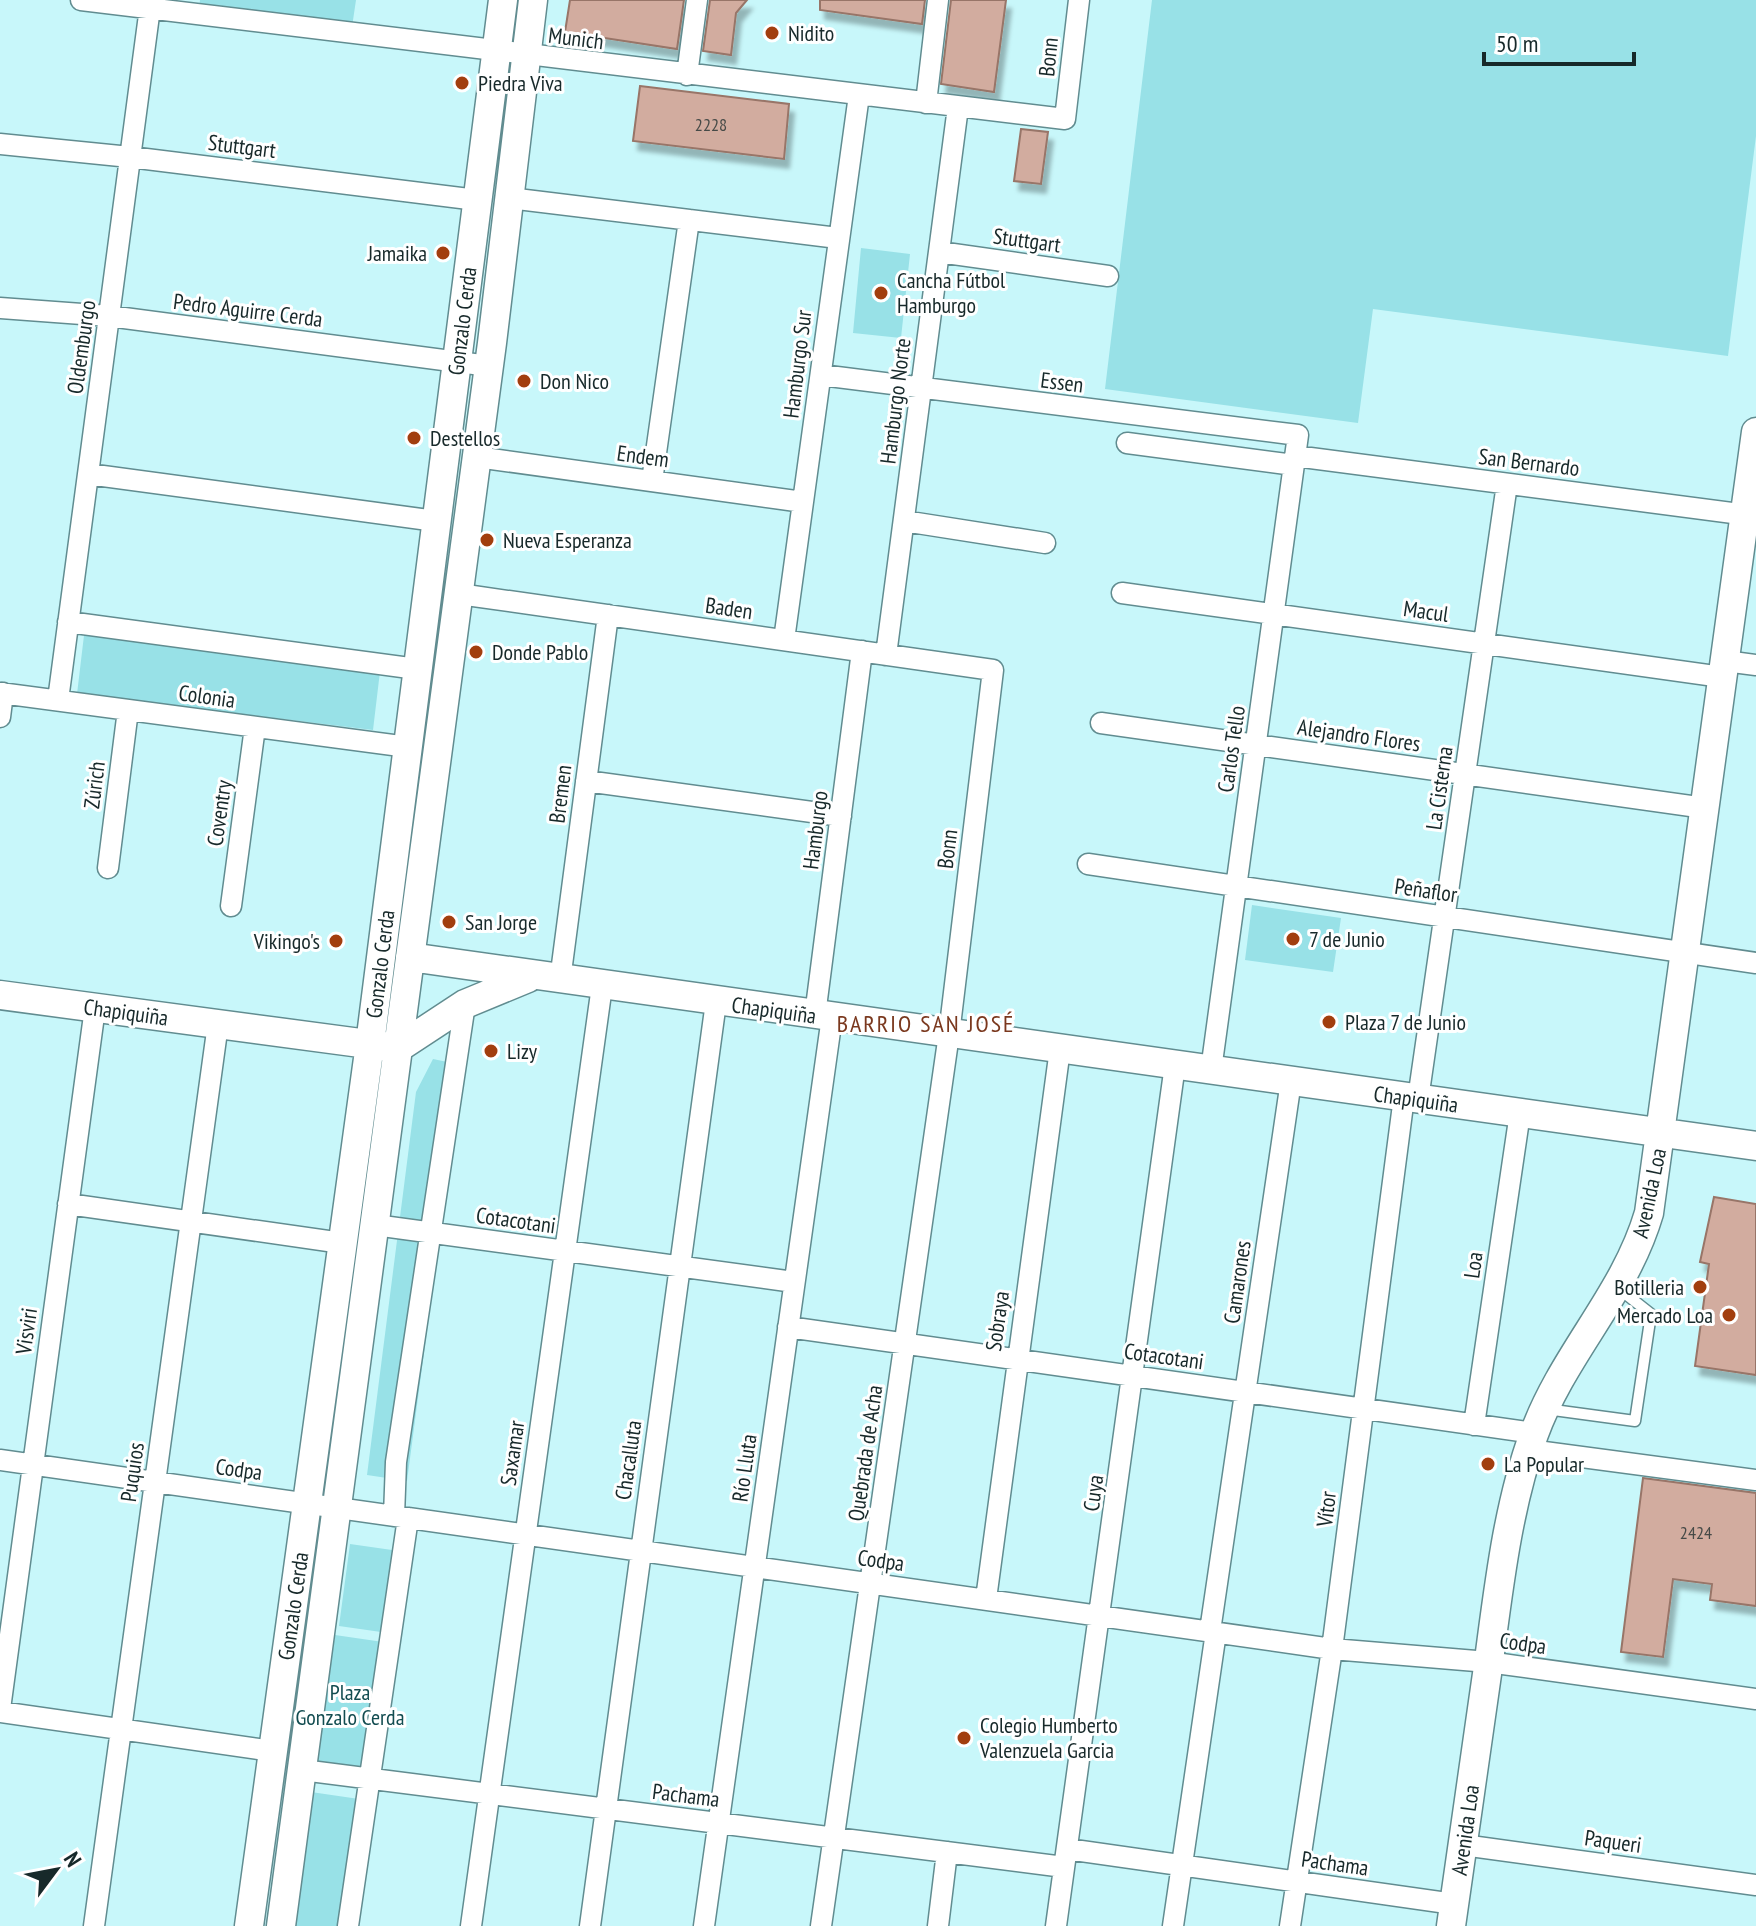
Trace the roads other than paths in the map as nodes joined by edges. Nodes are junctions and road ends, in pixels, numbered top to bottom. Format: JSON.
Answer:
{"nodes":[{"id":1,"x":81,"y":0,"type":"edge"},
{"id":2,"x":503,"y":0,"type":"edge"},
{"id":3,"x":533,"y":0,"type":"edge"},
{"id":4,"x":697,"y":0,"type":"edge"},
{"id":5,"x":938,"y":0,"type":"edge"},
{"id":6,"x":1079,"y":0,"type":"edge"},
{"id":7,"x":151,"y":4,"type":"edge"},
{"id":8,"x":496,"y":53,"type":"junction"},
{"id":9,"x":525,"y":56,"type":"junction"},
{"id":10,"x":687,"y":75,"type":"junction"},
{"id":11,"x":859,"y":95,"type":"junction"},
{"id":12,"x":926,"y":103,"type":"junction"},
{"id":13,"x":958,"y":107,"type":"junction"},
{"id":14,"x":1065,"y":119,"type":"joint"},
{"id":15,"x":0,"y":144,"type":"edge"},
{"id":16,"x":130,"y":157,"type":"junction"},
{"id":17,"x":509,"y":198,"type":"junction"},
{"id":18,"x":477,"y":200,"type":"junction"},
{"id":19,"x":689,"y":220,"type":"junction"},
{"id":20,"x":838,"y":238,"type":"junction"},
{"id":21,"x":939,"y":252,"type":"junction"},
{"id":22,"x":1108,"y":276,"type":"dead end"},
{"id":23,"x":0,"y":308,"type":"edge"},
{"id":24,"x":109,"y":316,"type":"junction"},
{"id":25,"x":457,"y":361,"type":"junction"},
{"id":26,"x":489,"y":366,"type":"junction"},
{"id":27,"x":821,"y":375,"type":"junction"},
{"id":28,"x":921,"y":388,"type":"junction"},
{"id":29,"x":1756,"y":432,"type":"edge"},
{"id":30,"x":1298,"y":435,"type":"joint"},
{"id":31,"x":1127,"y":443,"type":"dead end"},
{"id":32,"x":477,"y":457,"type":"junction"},
{"id":33,"x":1294,"y":461,"type":"junction"},
{"id":34,"x":88,"y":474,"type":"junction"},
{"id":35,"x":652,"y":481,"type":"junction"},
{"id":36,"x":1507,"y":484,"type":"junction"},
{"id":37,"x":803,"y":502,"type":"junction"},
{"id":38,"x":1750,"y":516,"type":"edge"},
{"id":39,"x":436,"y":521,"type":"junction"},
{"id":40,"x":904,"y":521,"type":"junction"},
{"id":41,"x":1045,"y":543,"type":"dead end"},
{"id":42,"x":1122,"y":593,"type":"dead end"},
{"id":43,"x":459,"y":594,"type":"junction"},
{"id":44,"x":1273,"y":614,"type":"junction"},
{"id":45,"x":608,"y":615,"type":"junction"},
{"id":46,"x":68,"y":622,"type":"junction"},
{"id":47,"x":784,"y":640,"type":"junction"},
{"id":48,"x":1484,"y":644,"type":"junction"},
{"id":49,"x":862,"y":651,"type":"junction"},
{"id":50,"x":886,"y":655,"type":"junction"},
{"id":51,"x":1756,"y":665,"type":"edge"},
{"id":52,"x":417,"y":669,"type":"junction"},
{"id":53,"x":1724,"y":669,"type":"junction"},
{"id":54,"x":993,"y":670,"type":"joint"},
{"id":55,"x":2,"y":693,"type":"edge"},
{"id":56,"x":58,"y":700,"type":"junction"},
{"id":57,"x":128,"y":710,"type":"junction"},
{"id":58,"x":0,"y":717,"type":"edge"},
{"id":59,"x":1101,"y":723,"type":"dead end"},
{"id":60,"x":255,"y":727,"type":"junction"},
{"id":61,"x":1255,"y":745,"type":"junction"},
{"id":62,"x":408,"y":747,"type":"junction"},
{"id":63,"x":1465,"y":774,"type":"junction"},
{"id":64,"x":586,"y":781,"type":"junction"},
{"id":65,"x":1705,"y":808,"type":"junction"},
{"id":66,"x":841,"y":816,"type":"junction"},
{"id":67,"x":1088,"y":864,"type":"dead end"},
{"id":68,"x":108,"y":868,"type":"dead end"},
{"id":69,"x":1236,"y":886,"type":"junction"},
{"id":70,"x":231,"y":906,"type":"dead end"},
{"id":71,"x":1445,"y":917,"type":"junction"},
{"id":72,"x":1685,"y":953,"type":"junction"},
{"id":73,"x":410,"y":957,"type":"junction"},
{"id":74,"x":1756,"y":963,"type":"edge"},
{"id":75,"x":546,"y":978,"type":"junction"},
{"id":76,"x":602,"y":986,"type":"junction"},
{"id":77,"x":0,"y":995,"type":"edge"},
{"id":78,"x":716,"y":1002,"type":"junction"},
{"id":79,"x":465,"y":1004,"type":"junction"},
{"id":80,"x":95,"y":1008,"type":"junction"},
{"id":81,"x":823,"y":1016,"type":"junction"},
{"id":82,"x":218,"y":1024,"type":"junction"},
{"id":83,"x":949,"y":1034,"type":"junction"},
{"id":84,"x":370,"y":1044,"type":"junction"},
{"id":85,"x":398,"y":1048,"type":"junction"},
{"id":86,"x":1060,"y":1049,"type":"junction"},
{"id":87,"x":1175,"y":1065,"type":"junction"},
{"id":88,"x":1211,"y":1070,"type":"junction"},
{"id":89,"x":1291,"y":1081,"type":"junction"},
{"id":90,"x":1411,"y":1098,"type":"junction"},
{"id":91,"x":1520,"y":1113,"type":"junction"},
{"id":92,"x":1662,"y":1133,"type":"junction"},
{"id":93,"x":1756,"y":1146,"type":"edge"},
{"id":94,"x":68,"y":1204,"type":"junction"},
{"id":95,"x":191,"y":1222,"type":"junction"},
{"id":96,"x":375,"y":1225,"type":"junction"},
{"id":97,"x":431,"y":1232,"type":"junction"},
{"id":98,"x":342,"y":1243,"type":"junction"},
{"id":99,"x":565,"y":1251,"type":"junction"},
{"id":100,"x":679,"y":1266,"type":"junction"},
{"id":101,"x":794,"y":1282,"type":"junction"},
{"id":102,"x":1618,"y":1288,"type":"junction"},
{"id":103,"x":788,"y":1327,"type":"junction"},
{"id":104,"x":905,"y":1343,"type":"junction"},
{"id":105,"x":1015,"y":1359,"type":"junction"},
{"id":106,"x":1133,"y":1376,"type":"junction"},
{"id":107,"x":1245,"y":1392,"type":"junction"},
{"id":108,"x":1363,"y":1409,"type":"junction"},
{"id":109,"x":1474,"y":1425,"type":"junction"},
{"id":110,"x":1536,"y":1430,"type":"junction"},
{"id":111,"x":0,"y":1460,"type":"edge"},
{"id":112,"x":32,"y":1465,"type":"junction"},
{"id":113,"x":1756,"y":1480,"type":"edge"},
{"id":114,"x":155,"y":1482,"type":"junction"},
{"id":115,"x":307,"y":1503,"type":"junction"},
{"id":116,"x":337,"y":1508,"type":"junction"},
{"id":117,"x":401,"y":1517,"type":"junction"},
{"id":118,"x":525,"y":1534,"type":"junction"},
{"id":119,"x":639,"y":1551,"type":"junction"},
{"id":120,"x":754,"y":1567,"type":"junction"},
{"id":121,"x":870,"y":1583,"type":"junction"},
{"id":122,"x":986,"y":1599,"type":"junction"},
{"id":123,"x":1100,"y":1616,"type":"junction"},
{"id":124,"x":1213,"y":1632,"type":"junction"},
{"id":125,"x":1332,"y":1649,"type":"junction"},
{"id":126,"x":1488,"y":1662,"type":"junction"},
{"id":127,"x":1756,"y":1699,"type":"edge"},
{"id":128,"x":0,"y":1710,"type":"edge"},
{"id":129,"x":121,"y":1729,"type":"junction"},
{"id":130,"x":273,"y":1751,"type":"junction"},
{"id":131,"x":302,"y":1770,"type":"junction"},
{"id":132,"x":369,"y":1779,"type":"junction"},
{"id":133,"x":490,"y":1794,"type":"junction"},
{"id":134,"x":606,"y":1809,"type":"junction"},
{"id":135,"x":718,"y":1823,"type":"junction"},
{"id":136,"x":834,"y":1838,"type":"junction"},
{"id":137,"x":1463,"y":1845,"type":"junction"},
{"id":138,"x":947,"y":1852,"type":"junction"},
{"id":139,"x":1065,"y":1858,"type":"junction"},
{"id":140,"x":1181,"y":1865,"type":"junction"},
{"id":141,"x":1296,"y":1882,"type":"junction"},
{"id":142,"x":1756,"y":1885,"type":"edge"},
{"id":143,"x":1453,"y":1915,"type":"edge"},
{"id":144,"x":94,"y":1926,"type":"edge"},
{"id":145,"x":249,"y":1926,"type":"edge"},
{"id":146,"x":281,"y":1926,"type":"edge"},
{"id":147,"x":348,"y":1926,"type":"edge"},
{"id":148,"x":471,"y":1926,"type":"edge"},
{"id":149,"x":590,"y":1926,"type":"edge"},
{"id":150,"x":704,"y":1926,"type":"edge"},
{"id":151,"x":821,"y":1926,"type":"edge"},
{"id":152,"x":938,"y":1926,"type":"edge"},
{"id":153,"x":1056,"y":1926,"type":"edge"},
{"id":154,"x":1173,"y":1926,"type":"edge"},
{"id":155,"x":1290,"y":1926,"type":"edge"}],
"edges":[{"from":1,"to":7,"type":"street","name":"Munich"},
{"from":2,"to":8,"type":"street","name":"Gonzalo Cerda"},
{"from":3,"to":9,"type":"street","name":"Gonzalo Cerda"},
{"from":4,"to":10,"type":"street"},
{"from":5,"to":12,"type":"street"},
{"from":6,"to":14,"type":"street","name":"Bonn"},
{"from":7,"to":8,"type":"street","name":"Munich"},
{"from":7,"to":16,"type":"street","name":"Oldemburgo"},
{"from":8,"to":9,"type":"street","name":"Munich"},
{"from":8,"to":18,"type":"street","name":"Gonzalo Cerda"},
{"from":9,"to":10,"type":"street","name":"Munich"},
{"from":9,"to":17,"type":"street","name":"Gonzalo Cerda"},
{"from":10,"to":11,"type":"street","name":"Munich"},
{"from":11,"to":12,"type":"street","name":"Munich"},
{"from":11,"to":20,"type":"street","name":"Hamburgo Sur"},
{"from":12,"to":13,"type":"street","name":"Munich"},
{"from":13,"to":14,"type":"street","name":"Munich"},
{"from":13,"to":21,"type":"street","name":"Hamburgo Norte"},
{"from":15,"to":16,"type":"street","name":"Stuttgart"},
{"from":16,"to":18,"type":"street","name":"Stuttgart"},
{"from":16,"to":24,"type":"street","name":"Oldemburgo"},
{"from":17,"to":19,"type":"street"},
{"from":17,"to":26,"type":"street","name":"Gonzalo Cerda"},
{"from":18,"to":25,"type":"street","name":"Gonzalo Cerda"},
{"from":19,"to":20,"type":"street"},
{"from":19,"to":35,"type":"street"},
{"from":20,"to":27,"type":"street","name":"Hamburgo Sur"},
{"from":21,"to":22,"type":"street","name":"Stuttgart"},
{"from":21,"to":28,"type":"street","name":"Hamburgo Norte"},
{"from":23,"to":24,"type":"street","name":"Pedro Aguirre Cerda"},
{"from":24,"to":25,"type":"street","name":"Pedro Aguirre Cerda"},
{"from":24,"to":34,"type":"street","name":"Oldemburgo"},
{"from":25,"to":26,"type":"street","name":"Pedro Aguirre Cerda"},
{"from":25,"to":39,"type":"street","name":"Gonzalo Cerda"},
{"from":26,"to":32,"type":"street","name":"Gonzalo Cerda"},
{"from":27,"to":28,"type":"street","name":"Essen"},
{"from":27,"to":37,"type":"street","name":"Hamburgo Sur"},
{"from":28,"to":30,"type":"street","name":"Essen"},
{"from":28,"to":40,"type":"street","name":"Hamburgo Norte"},
{"from":29,"to":38,"type":"street","name":"Avenida Loa"},
{"from":30,"to":33,"type":"street","name":"Carlos Tello"},
{"from":31,"to":33,"type":"street","name":"San Bernardo"},
{"from":32,"to":35,"type":"street","name":"Endem"},
{"from":32,"to":43,"type":"street","name":"Gonzalo Cerda"},
{"from":33,"to":36,"type":"street","name":"San Bernardo"},
{"from":33,"to":44,"type":"street","name":"Carlos Tello"},
{"from":34,"to":39,"type":"street"},
{"from":34,"to":46,"type":"street","name":"Oldemburgo"},
{"from":35,"to":37,"type":"street","name":"Endem"},
{"from":36,"to":38,"type":"street","name":"San Bernardo"},
{"from":36,"to":48,"type":"street","name":"La Cisterna"},
{"from":37,"to":47,"type":"street","name":"Hamburgo Sur"},
{"from":38,"to":53,"type":"street","name":"Avenida Loa"},
{"from":39,"to":52,"type":"street","name":"Gonzalo Cerda"},
{"from":40,"to":41,"type":"street"},
{"from":40,"to":50,"type":"street","name":"Hamburgo Norte"},
{"from":42,"to":44,"type":"street","name":"Macul"},
{"from":43,"to":45,"type":"street","name":"Baden"},
{"from":43,"to":73,"type":"street","name":"Gonzalo Cerda"},
{"from":44,"to":48,"type":"street","name":"Macul"},
{"from":44,"to":61,"type":"street","name":"Carlos Tello"},
{"from":45,"to":47,"type":"street","name":"Baden"},
{"from":45,"to":64,"type":"street","name":"Bremen"},
{"from":46,"to":52,"type":"street"},
{"from":46,"to":56,"type":"street","name":"Oldemburgo"},
{"from":47,"to":49,"type":"street","name":"Baden"},
{"from":48,"to":53,"type":"street","name":"Macul"},
{"from":48,"to":63,"type":"street","name":"La Cisterna"},
{"from":49,"to":50,"type":"street","name":"Baden"},
{"from":49,"to":66,"type":"street","name":"Hamburgo"},
{"from":50,"to":54,"type":"street","name":"Baden"},
{"from":51,"to":53,"type":"street","name":"Macul"},
{"from":52,"to":62,"type":"street","name":"Gonzalo Cerda"},
{"from":53,"to":65,"type":"street","name":"Avenida Loa"},
{"from":54,"to":83,"type":"street","name":"Bonn"},
{"from":55,"to":56,"type":"street","name":"Colonia"},
{"from":55,"to":58,"type":"street"},
{"from":56,"to":57,"type":"street","name":"Colonia"},
{"from":57,"to":60,"type":"street","name":"Colonia"},
{"from":57,"to":68,"type":"street","name":"Zúrich"},
{"from":59,"to":61,"type":"street","name":"Alejandro Flores"},
{"from":60,"to":62,"type":"street","name":"Colonia"},
{"from":60,"to":70,"type":"street","name":"Coventry"},
{"from":61,"to":63,"type":"street","name":"Alejandro Flores"},
{"from":61,"to":69,"type":"street","name":"Carlos Tello"},
{"from":62,"to":84,"type":"street","name":"Gonzalo Cerda"},
{"from":63,"to":65,"type":"street","name":"Alejandro Flores"},
{"from":63,"to":71,"type":"street","name":"La Cisterna"},
{"from":64,"to":66,"type":"street"},
{"from":64,"to":75,"type":"street","name":"Bremen"},
{"from":65,"to":72,"type":"street","name":"Avenida Loa"},
{"from":66,"to":81,"type":"street","name":"Hamburgo"},
{"from":67,"to":69,"type":"street","name":"Peñaflor"},
{"from":69,"to":71,"type":"street","name":"Peñaflor"},
{"from":69,"to":88,"type":"street","name":"Carlos Tello"},
{"from":71,"to":72,"type":"street","name":"Peñaflor"},
{"from":71,"to":90,"type":"street","name":"La Cisterna"},
{"from":72,"to":74,"type":"street","name":"Peñaflor"},
{"from":72,"to":92,"type":"street","name":"Avenida Loa"},
{"from":73,"to":75,"type":"street","name":"Chapiquiña"},
{"from":73,"to":85,"type":"street","name":"Gonzalo Cerda"},
{"from":75,"to":76,"type":"street","name":"Chapiquiña"},
{"from":75,"to":79,"type":"street"},
{"from":76,"to":78,"type":"street","name":"Chapiquiña"},
{"from":76,"to":99,"type":"street","name":"Saxamar"},
{"from":77,"to":80,"type":"street","name":"Chapiquiña"},
{"from":78,"to":81,"type":"street","name":"Chapiquiña"},
{"from":78,"to":100,"type":"street","name":"Chacalluta"},
{"from":79,"to":85,"type":"street"},
{"from":79,"to":97,"type":"street"},
{"from":80,"to":82,"type":"street","name":"Chapiquiña"},
{"from":80,"to":94,"type":"street","name":"Visviri"},
{"from":81,"to":83,"type":"street","name":"Chapiquiña"},
{"from":81,"to":101,"type":"street","name":"Río Lluta"},
{"from":82,"to":84,"type":"street","name":"Chapiquiña"},
{"from":82,"to":95,"type":"street","name":"Puquios"},
{"from":83,"to":86,"type":"street","name":"Chapiquiña"},
{"from":83,"to":104,"type":"street","name":"Quebrada de Acha"},
{"from":84,"to":85,"type":"street","name":"Chapiquiña"},
{"from":84,"to":98,"type":"street","name":"Gonzalo Cerda"},
{"from":85,"to":96,"type":"street","name":"Gonzalo Cerda"},
{"from":86,"to":87,"type":"street","name":"Chapiquiña"},
{"from":86,"to":105,"type":"street","name":"Sobraya"},
{"from":87,"to":88,"type":"street","name":"Chapiquiña"},
{"from":87,"to":106,"type":"street","name":"Cuya"},
{"from":88,"to":89,"type":"street","name":"Chapiquiña"},
{"from":89,"to":90,"type":"street","name":"Chapiquiña"},
{"from":89,"to":107,"type":"street","name":"Camarones"},
{"from":90,"to":91,"type":"street","name":"Chapiquiña"},
{"from":90,"to":108,"type":"street","name":"Vítor"},
{"from":91,"to":92,"type":"street","name":"Chapiquiña"},
{"from":91,"to":109,"type":"street","name":"Loa"},
{"from":92,"to":93,"type":"street","name":"Chapiquiña"},
{"from":92,"to":102,"type":"street","name":"Avenida Loa"},
{"from":94,"to":95,"type":"street"},
{"from":94,"to":112,"type":"street","name":"Visviri"},
{"from":95,"to":98,"type":"street"},
{"from":95,"to":114,"type":"street","name":"Puquios"},
{"from":96,"to":97,"type":"street","name":"Cotacotani"},
{"from":96,"to":116,"type":"street","name":"Gonzalo Cerda"},
{"from":97,"to":99,"type":"street","name":"Cotacotani"},
{"from":97,"to":117,"type":"street"},
{"from":98,"to":115,"type":"street","name":"Gonzalo Cerda"},
{"from":99,"to":100,"type":"street","name":"Cotacotani"},
{"from":99,"to":118,"type":"street","name":"Saxamar"},
{"from":100,"to":101,"type":"street","name":"Cotacotani"},
{"from":100,"to":119,"type":"street","name":"Chacalluta"},
{"from":101,"to":103,"type":"street","name":"Río Lluta"},
{"from":102,"to":110,"type":"street","name":"Avenida Loa"},
{"from":102,"to":110,"type":"lane"},
{"from":103,"to":104,"type":"street","name":"Cotacotani"},
{"from":103,"to":120,"type":"street","name":"Río Lluta"},
{"from":104,"to":105,"type":"street","name":"Cotacotani"},
{"from":104,"to":121,"type":"street","name":"Quebrada de Acha"},
{"from":105,"to":106,"type":"street","name":"Cotacotani"},
{"from":105,"to":122,"type":"street","name":"Sobraya"},
{"from":106,"to":107,"type":"street","name":"Cotacotani"},
{"from":106,"to":123,"type":"street","name":"Cuya"},
{"from":107,"to":108,"type":"street","name":"Cotacotani"},
{"from":107,"to":124,"type":"street","name":"Camarones"},
{"from":108,"to":109,"type":"street","name":"Cotacotani"},
{"from":108,"to":125,"type":"street","name":"Vítor"},
{"from":109,"to":110,"type":"street","name":"Cotacotani"},
{"from":110,"to":113,"type":"street","name":"Cotacotani"},
{"from":110,"to":126,"type":"street","name":"Avenida Loa"},
{"from":111,"to":112,"type":"street","name":"Codpa"},
{"from":112,"to":114,"type":"street","name":"Codpa"},
{"from":112,"to":128,"type":"street","name":"Visviri"},
{"from":114,"to":115,"type":"street","name":"Codpa"},
{"from":114,"to":129,"type":"street","name":"Puquios"},
{"from":115,"to":116,"type":"street","name":"Codpa"},
{"from":115,"to":130,"type":"street","name":"Gonzalo Cerda"},
{"from":116,"to":117,"type":"street","name":"Codpa"},
{"from":116,"to":131,"type":"street","name":"Gonzalo Cerda"},
{"from":117,"to":118,"type":"street","name":"Codpa"},
{"from":117,"to":132,"type":"street"},
{"from":118,"to":119,"type":"street","name":"Codpa"},
{"from":118,"to":133,"type":"street","name":"Saxamar"},
{"from":119,"to":120,"type":"street","name":"Codpa"},
{"from":119,"to":134,"type":"street","name":"Chacalluta"},
{"from":120,"to":121,"type":"street","name":"Codpa"},
{"from":120,"to":135,"type":"street","name":"Río Lluta"},
{"from":121,"to":122,"type":"street","name":"Codpa"},
{"from":121,"to":136,"type":"street","name":"Quebrada de Acha"},
{"from":122,"to":123,"type":"street","name":"Codpa"},
{"from":123,"to":124,"type":"street","name":"Codpa"},
{"from":123,"to":139,"type":"street","name":"Cuya"},
{"from":124,"to":125,"type":"street","name":"Codpa"},
{"from":124,"to":140,"type":"street","name":"Camarones"},
{"from":125,"to":126,"type":"street","name":"Codpa"},
{"from":125,"to":141,"type":"street","name":"Vítor"},
{"from":126,"to":127,"type":"street","name":"Codpa"},
{"from":126,"to":137,"type":"street","name":"Avenida Loa"},
{"from":128,"to":129,"type":"street"},
{"from":129,"to":130,"type":"street"},
{"from":129,"to":144,"type":"street","name":"Puquios"},
{"from":130,"to":145,"type":"street","name":"Gonzalo Cerda"},
{"from":131,"to":132,"type":"street","name":"Pachama"},
{"from":131,"to":146,"type":"street","name":"Gonzalo Cerda"},
{"from":132,"to":133,"type":"street","name":"Pachama"},
{"from":132,"to":147,"type":"street"},
{"from":133,"to":134,"type":"street","name":"Pachama"},
{"from":133,"to":148,"type":"street","name":"Saxamar"},
{"from":134,"to":135,"type":"street","name":"Pachama"},
{"from":134,"to":149,"type":"street","name":"Chacalluta"},
{"from":135,"to":136,"type":"street","name":"Pachama"},
{"from":135,"to":150,"type":"street","name":"Río Lluta"},
{"from":136,"to":138,"type":"street","name":"Pachama"},
{"from":136,"to":151,"type":"street","name":"Quebrada de Acha"},
{"from":137,"to":142,"type":"street","name":"Paqueri"},
{"from":137,"to":143,"type":"street","name":"Avenida Loa"},
{"from":138,"to":139,"type":"street","name":"Pachama"},
{"from":138,"to":152,"type":"street"},
{"from":139,"to":140,"type":"street","name":"Pachama"},
{"from":139,"to":153,"type":"street","name":"Cuya"},
{"from":140,"to":141,"type":"street","name":"Pachama"},
{"from":140,"to":154,"type":"street","name":"Camarones"},
{"from":141,"to":143,"type":"street","name":"Pachama"},
{"from":141,"to":155,"type":"street","name":"Vítor"}]}
